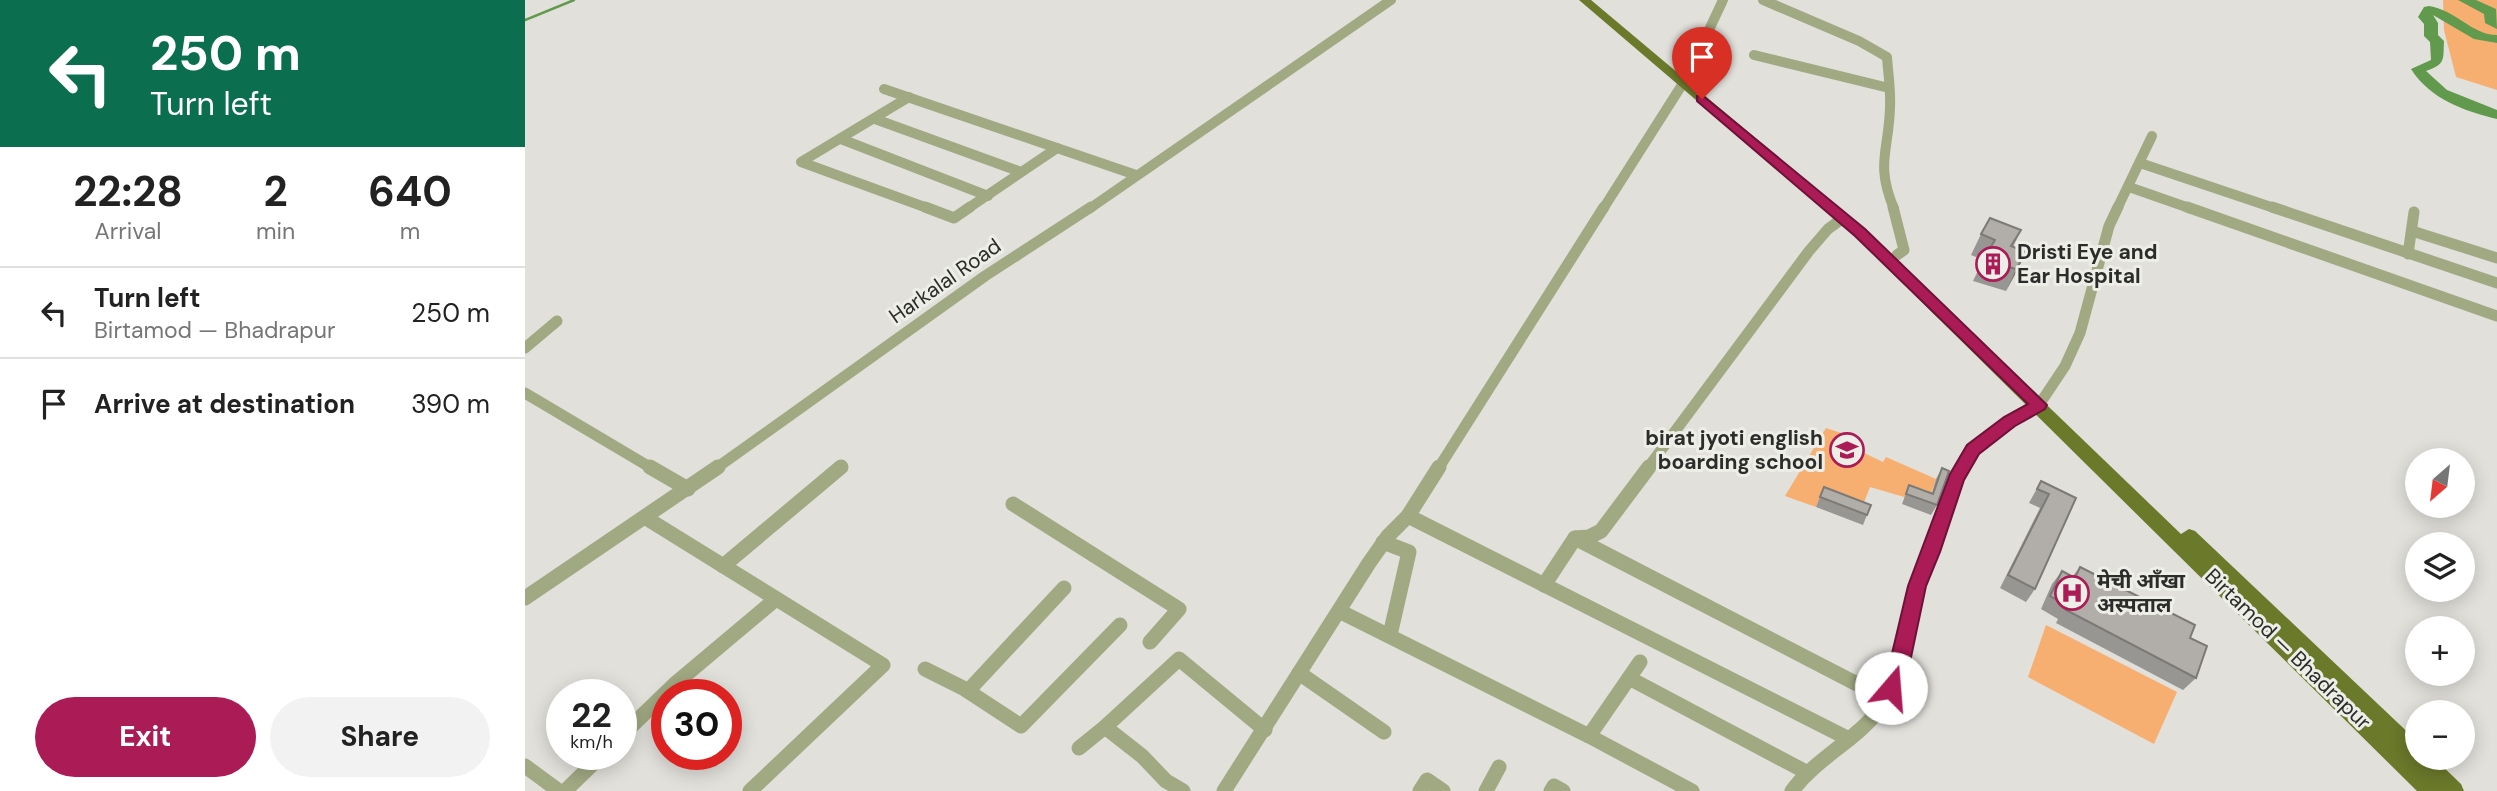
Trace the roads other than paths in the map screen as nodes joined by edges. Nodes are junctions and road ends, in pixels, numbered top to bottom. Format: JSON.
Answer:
{"nodes":[{"id":1,"x":1391,"y":0,"type":"edge"},
{"id":2,"x":1584,"y":0,"type":"edge"},
{"id":3,"x":1595,"y":0,"type":"edge"},
{"id":4,"x":1723,"y":0,"type":"edge"},
{"id":5,"x":1763,"y":0,"type":"edge"},
{"id":6,"x":1754,"y":55,"type":"dead end"},
{"id":7,"x":1685,"y":80,"type":"junction"},
{"id":8,"x":1889,"y":88,"type":"junction"},
{"id":9,"x":884,"y":89,"type":"dead end"},
{"id":10,"x":909,"y":97,"type":"junction"},
{"id":11,"x":875,"y":119,"type":"junction"},
{"id":12,"x":2152,"y":136,"type":"dead end"},
{"id":13,"x":841,"y":139,"type":"junction"},
{"id":14,"x":1057,"y":148,"type":"junction"},
{"id":15,"x":2140,"y":163,"type":"junction"},
{"id":16,"x":1021,"y":172,"type":"junction"},
{"id":17,"x":1136,"y":175,"type":"junction"},
{"id":18,"x":2129,"y":187,"type":"junction"},
{"id":19,"x":988,"y":196,"type":"junction"},
{"id":20,"x":2414,"y":212,"type":"dead end"},
{"id":21,"x":1843,"y":218,"type":"junction"},
{"id":22,"x":2412,"y":231,"type":"junction"},
{"id":23,"x":2408,"y":254,"type":"junction"},
{"id":24,"x":1898,"y":255,"type":"junction"},
{"id":25,"x":2497,"y":258,"type":"edge"},
{"id":26,"x":1909,"y":272,"type":"junction"},
{"id":27,"x":2497,"y":283,"type":"edge"},
{"id":28,"x":2497,"y":316,"type":"edge"},
{"id":29,"x":557,"y":321,"type":"dead end"},
{"id":30,"x":525,"y":348,"type":"edge"},
{"id":31,"x":525,"y":393,"type":"edge"},
{"id":32,"x":2041,"y":400,"type":"junction"},
{"id":33,"x":842,"y":466,"type":"dead end"},
{"id":34,"x":688,"y":489,"type":"junction"},
{"id":35,"x":1013,"y":504,"type":"dead end"},
{"id":36,"x":1408,"y":516,"type":"junction"},
{"id":37,"x":646,"y":518,"type":"junction"},
{"id":38,"x":1575,"y":538,"type":"junction"},
{"id":39,"x":1383,"y":542,"type":"junction"},
{"id":40,"x":2202,"y":557,"type":"junction"},
{"id":41,"x":723,"y":566,"type":"junction"},
{"id":42,"x":1544,"y":585,"type":"junction"},
{"id":43,"x":1064,"y":589,"type":"dead end"},
{"id":44,"x":525,"y":598,"type":"edge"},
{"id":45,"x":776,"y":599,"type":"junction"},
{"id":46,"x":1339,"y":611,"type":"junction"},
{"id":47,"x":1120,"y":625,"type":"dead end"},
{"id":48,"x":1390,"y":635,"type":"junction"},
{"id":49,"x":1150,"y":642,"type":"dead end"},
{"id":50,"x":1640,"y":662,"type":"dead end"},
{"id":51,"x":925,"y":669,"type":"dead end"},
{"id":52,"x":1299,"y":674,"type":"junction"},
{"id":53,"x":1629,"y":678,"type":"junction"},
{"id":54,"x":968,"y":691,"type":"junction"},
{"id":55,"x":1886,"y":699,"type":"junction"},
{"id":56,"x":637,"y":721,"type":"edge"},
{"id":57,"x":1105,"y":727,"type":"junction"},
{"id":58,"x":1265,"y":730,"type":"junction"},
{"id":59,"x":1384,"y":732,"type":"dead end"},
{"id":60,"x":1589,"y":736,"type":"junction"},
{"id":61,"x":1849,"y":739,"type":"junction"},
{"id":62,"x":2405,"y":744,"type":"edge"},
{"id":63,"x":1079,"y":748,"type":"dead end"},
{"id":64,"x":525,"y":766,"type":"edge"},
{"id":65,"x":1499,"y":767,"type":"dead end"},
{"id":66,"x":587,"y":770,"type":"edge"},
{"id":67,"x":2432,"y":770,"type":"edge"},
{"id":68,"x":1806,"y":772,"type":"junction"},
{"id":69,"x":559,"y":791,"type":"edge"},
{"id":70,"x":565,"y":791,"type":"edge"},
{"id":71,"x":750,"y":791,"type":"edge"},
{"id":72,"x":1183,"y":791,"type":"edge"},
{"id":73,"x":1224,"y":791,"type":"edge"},
{"id":74,"x":1420,"y":791,"type":"edge"},
{"id":75,"x":1443,"y":791,"type":"edge"},
{"id":76,"x":1486,"y":791,"type":"edge"},
{"id":77,"x":1552,"y":791,"type":"edge"},
{"id":78,"x":1563,"y":791,"type":"edge"},
{"id":79,"x":1692,"y":791,"type":"edge"},
{"id":80,"x":1792,"y":791,"type":"edge"},
{"id":81,"x":2432,"y":791,"type":"edge"},
{"id":82,"x":2454,"y":791,"type":"edge"}],
"edges":[{"from":1,"to":17,"type":"street","name":"Harkalal Road"},
{"from":2,"to":7,"type":"main road","name":"Birtamod — Bhadrapur"},
{"from":3,"to":7,"type":"main road","name":"Birtamod — Bhadrapur"},
{"from":4,"to":7,"type":"street"},
{"from":5,"to":8,"type":"street"},
{"from":6,"to":8,"type":"street"},
{"from":7,"to":21,"type":"main road","name":"Birtamod — Bhadrapur"},
{"from":7,"to":24,"type":"main road","name":"Birtamod — Bhadrapur"},
{"from":7,"to":36,"type":"street"},
{"from":8,"to":24,"type":"street"},
{"from":9,"to":10,"type":"street"},
{"from":10,"to":11,"type":"street"},
{"from":10,"to":14,"type":"street"},
{"from":11,"to":13,"type":"street"},
{"from":11,"to":16,"type":"street"},
{"from":12,"to":15,"type":"street"},
{"from":13,"to":19,"type":"street"},
{"from":13,"to":19,"type":"street"},
{"from":14,"to":16,"type":"street"},
{"from":14,"to":17,"type":"street"},
{"from":15,"to":18,"type":"street"},
{"from":15,"to":23,"type":"street"},
{"from":16,"to":19,"type":"street"},
{"from":17,"to":34,"type":"street","name":"Harkalal Road"},
{"from":18,"to":28,"type":"street"},
{"from":18,"to":32,"type":"street"},
{"from":20,"to":22,"type":"street"},
{"from":21,"to":26,"type":"main road","name":"Birtamod — Bhadrapur"},
{"from":21,"to":38,"type":"street"},
{"from":22,"to":23,"type":"street"},
{"from":22,"to":25,"type":"street"},
{"from":23,"to":27,"type":"street"},
{"from":24,"to":26,"type":"main road","name":"Birtamod — Bhadrapur"},
{"from":26,"to":32,"type":"main road","name":"Birtamod — Bhadrapur"},
{"from":29,"to":30,"type":"street"},
{"from":31,"to":34,"type":"street"},
{"from":32,"to":40,"type":"main road","name":"Birtamod — Bhadrapur"},
{"from":32,"to":55,"type":"street"},
{"from":33,"to":41,"type":"street"},
{"from":34,"to":37,"type":"street","name":"Harkalal Road"},
{"from":35,"to":49,"type":"street"},
{"from":36,"to":39,"type":"street"},
{"from":36,"to":42,"type":"street"},
{"from":37,"to":41,"type":"street"},
{"from":37,"to":44,"type":"street","name":"Harkalal Road"},
{"from":38,"to":42,"type":"street"},
{"from":38,"to":55,"type":"street"},
{"from":39,"to":46,"type":"street"},
{"from":39,"to":48,"type":"street"},
{"from":40,"to":62,"type":"main road","name":"Birtamod — Bhadrapur"},
{"from":40,"to":81,"type":"main road","name":"Birtamod — Bhadrapur"},
{"from":41,"to":45,"type":"street"},
{"from":42,"to":61,"type":"street"},
{"from":43,"to":54,"type":"street"},
{"from":45,"to":56,"type":"street"},
{"from":45,"to":71,"type":"street"},
{"from":46,"to":48,"type":"street"},
{"from":46,"to":52,"type":"street"},
{"from":47,"to":54,"type":"street"},
{"from":48,"to":60,"type":"street"},
{"from":50,"to":53,"type":"street"},
{"from":51,"to":54,"type":"street"},
{"from":52,"to":58,"type":"street"},
{"from":52,"to":59,"type":"street"},
{"from":53,"to":60,"type":"street"},
{"from":53,"to":68,"type":"street"},
{"from":55,"to":61,"type":"street"},
{"from":57,"to":58,"type":"street"},
{"from":57,"to":63,"type":"street"},
{"from":57,"to":72,"type":"street"},
{"from":58,"to":73,"type":"street"},
{"from":60,"to":79,"type":"street"},
{"from":61,"to":68,"type":"street"},
{"from":64,"to":69,"type":"street"},
{"from":65,"to":76,"type":"street"},
{"from":66,"to":70,"type":"street"},
{"from":67,"to":82,"type":"main road","name":"Birtamod — Bhadrapur"},
{"from":68,"to":80,"type":"street"},
{"from":74,"to":75,"type":"street"},
{"from":77,"to":78,"type":"street"}]}
